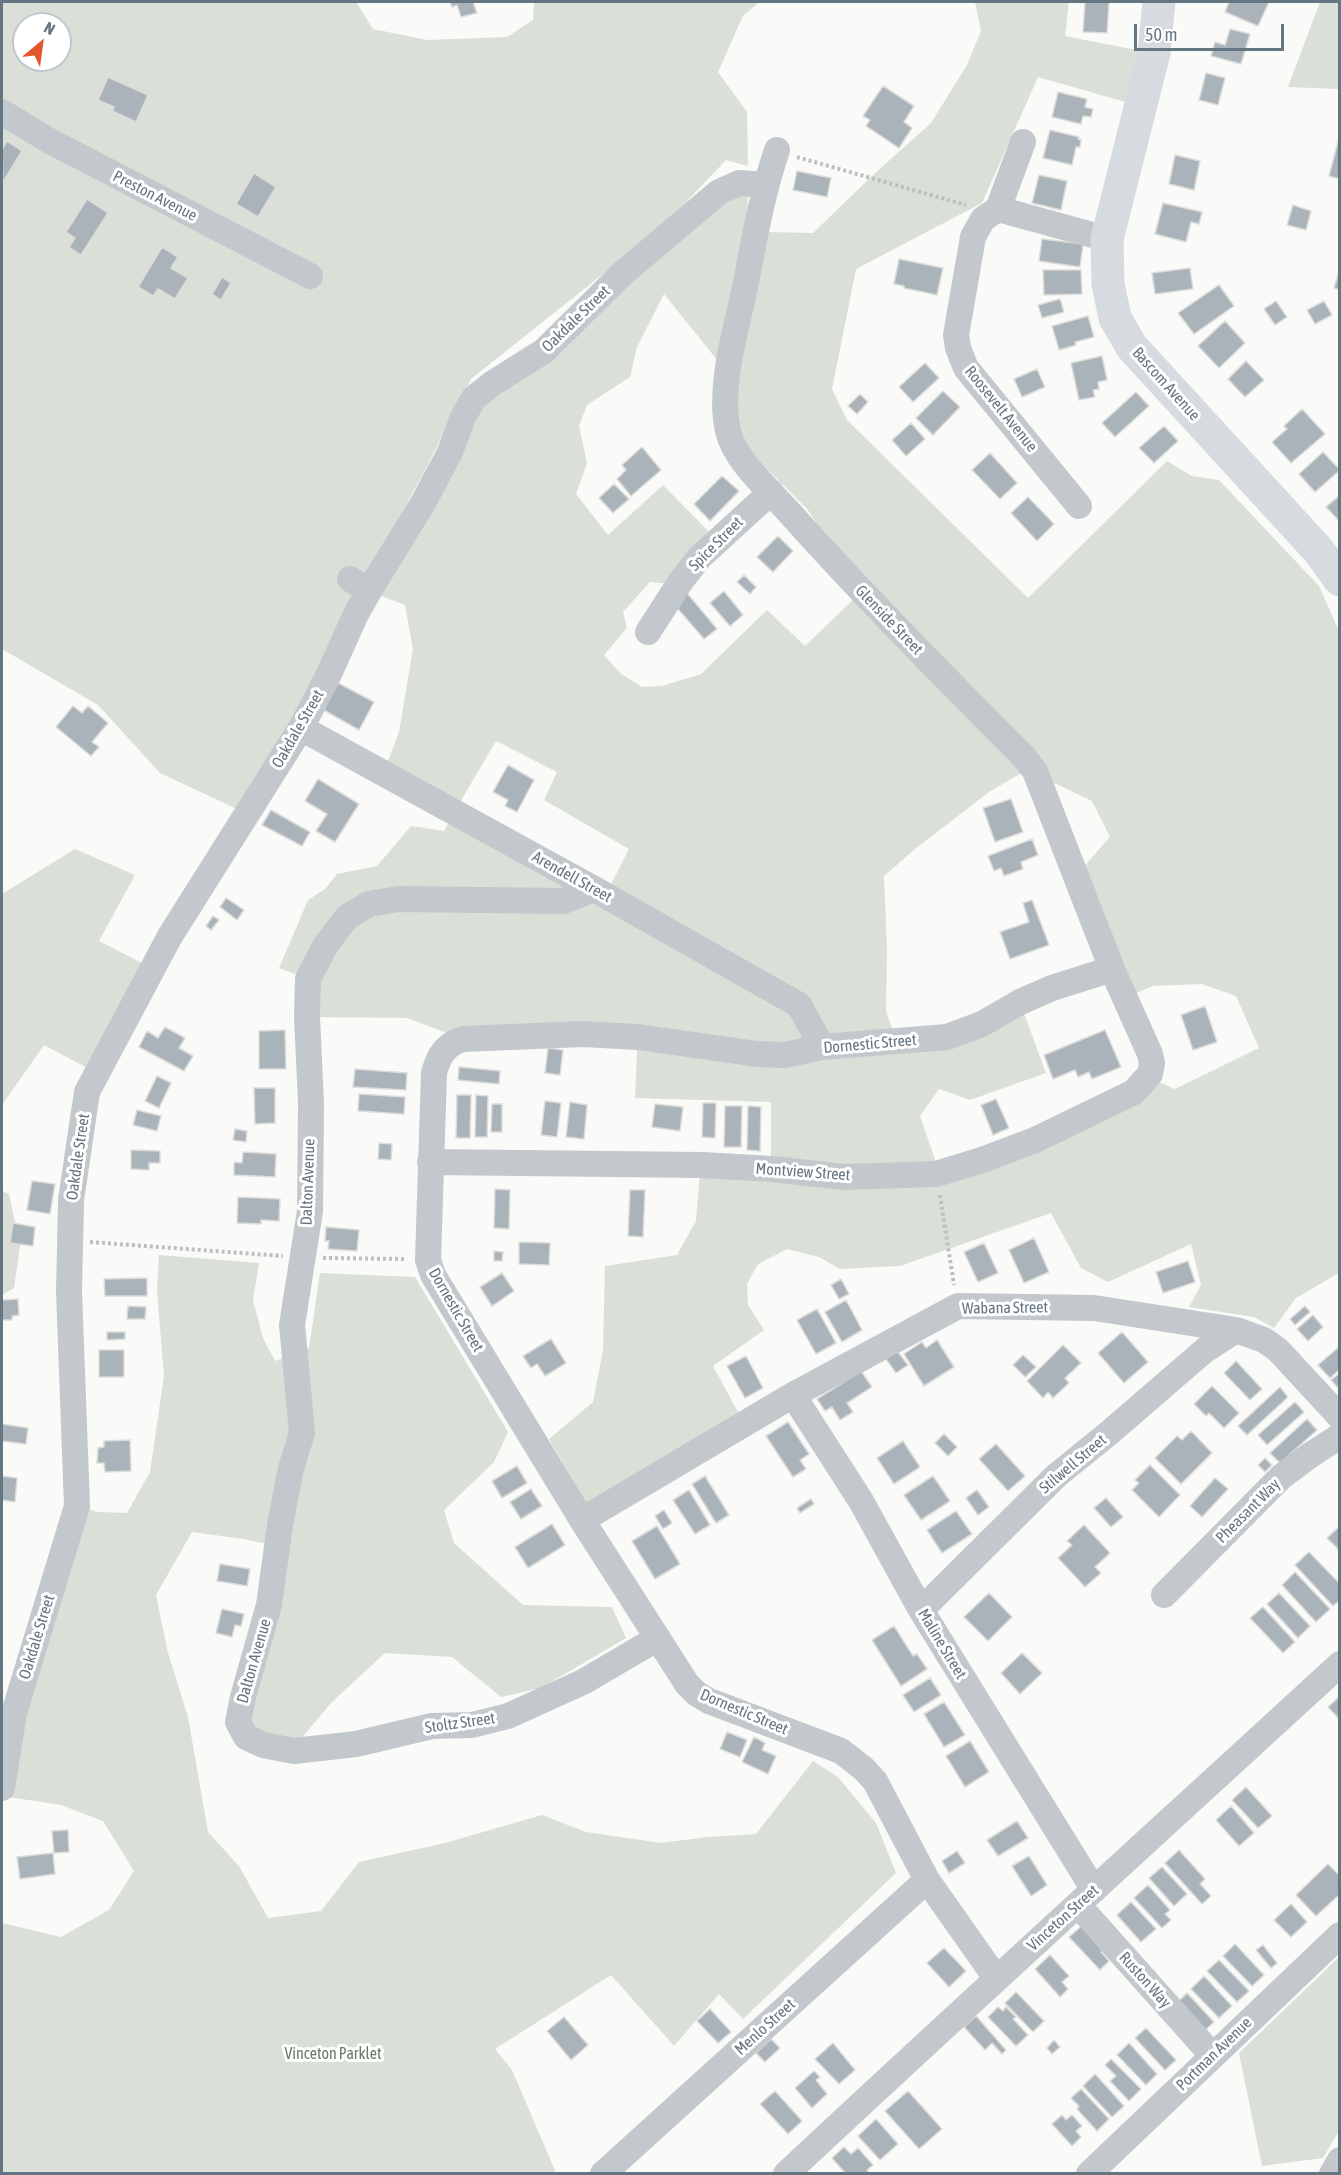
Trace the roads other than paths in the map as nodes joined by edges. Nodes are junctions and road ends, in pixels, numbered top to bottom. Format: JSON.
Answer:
{"nodes":[{"id":1,"x":1159,"y":2,"type":"edge"},
{"id":2,"x":2,"y":112,"type":"edge"},
{"id":3,"x":1023,"y":142,"type":"dead end"},
{"id":4,"x":776,"y":151,"type":"road end"},
{"id":5,"x":766,"y":185,"type":"junction"},
{"id":6,"x":998,"y":209,"type":"junction"},
{"id":7,"x":1107,"y":239,"type":"junction"},
{"id":8,"x":310,"y":276,"type":"dead end"},
{"id":9,"x":771,"y":492,"type":"junction"},
{"id":10,"x":1079,"y":506,"type":"dead end"},
{"id":11,"x":1340,"y":580,"type":"edge"},
{"id":12,"x":648,"y":632,"type":"dead end"},
{"id":13,"x":301,"y":728,"type":"junction"},
{"id":14,"x":594,"y":889,"type":"junction"},
{"id":15,"x":1112,"y":969,"type":"junction"},
{"id":16,"x":822,"y":1047,"type":"junction"},
{"id":17,"x":1150,"y":1074,"type":"joint"},
{"id":18,"x":430,"y":1162,"type":"junction"},
{"id":19,"x":1236,"y":1330,"type":"junction"},
{"id":20,"x":793,"y":1395,"type":"junction"},
{"id":21,"x":1340,"y":1417,"type":"edge"},
{"id":22,"x":1340,"y":1436,"type":"edge"},
{"id":23,"x":582,"y":1520,"type":"junction"},
{"id":24,"x":1164,"y":1595,"type":"dead end"},
{"id":25,"x":921,"y":1610,"type":"junction"},
{"id":26,"x":658,"y":1638,"type":"junction"},
{"id":27,"x":1340,"y":1664,"type":"edge"},
{"id":28,"x":246,"y":1737,"type":"joint"},
{"id":29,"x":2,"y":1788,"type":"edge"},
{"id":30,"x":927,"y":1880,"type":"junction"},
{"id":31,"x":1086,"y":1898,"type":"junction"},
{"id":32,"x":1340,"y":1935,"type":"edge"},
{"id":33,"x":996,"y":1978,"type":"junction"},
{"id":34,"x":1212,"y":2055,"type":"junction"},
{"id":35,"x":1340,"y":2160,"type":"edge"},
{"id":36,"x":603,"y":2174,"type":"edge"},
{"id":37,"x":786,"y":2174,"type":"edge"},
{"id":38,"x":1089,"y":2174,"type":"edge"},
{"id":39,"x":1332,"y":2174,"type":"edge"}],
"edges":[{"from":1,"to":7,"type":"main road","name":"Bascom Avenue"},
{"from":2,"to":8,"type":"street","name":"Preston Avenue"},
{"from":3,"to":6,"type":"street"},
{"from":4,"to":5,"type":"street","name":"Glenside Street"},
{"from":5,"to":9,"type":"street","name":"Glenside Street"},
{"from":5,"to":13,"type":"street","name":"Oakdale Street"},
{"from":6,"to":7,"type":"street"},
{"from":6,"to":10,"type":"street","name":"Roosevelt Avenue"},
{"from":7,"to":11,"type":"main road","name":"Bascom Avenue"},
{"from":9,"to":12,"type":"street","name":"Spice Street"},
{"from":9,"to":15,"type":"street","name":"Glenside Street"},
{"from":13,"to":14,"type":"street","name":"Arendell Street"},
{"from":13,"to":29,"type":"street","name":"Oakdale Street"},
{"from":14,"to":16,"type":"street","name":"Arendell Street"},
{"from":14,"to":28,"type":"street","name":"Dalton Avenue"},
{"from":15,"to":16,"type":"street","name":"Dornestic Street"},
{"from":15,"to":17,"type":"street","name":"Glenside Street"},
{"from":16,"to":18,"type":"street","name":"Dornestic Street"},
{"from":17,"to":18,"type":"street","name":"Montview Street"},
{"from":18,"to":23,"type":"street","name":"Dornestic Street"},
{"from":19,"to":20,"type":"street","name":"Wabana Street"},
{"from":19,"to":21,"type":"street","name":"Wabana Street"},
{"from":19,"to":25,"type":"street","name":"Stilwell Street"},
{"from":20,"to":23,"type":"street","name":"Wabana Street"},
{"from":20,"to":25,"type":"street","name":"Maline Street"},
{"from":22,"to":24,"type":"street","name":"Pheasant Way"},
{"from":23,"to":26,"type":"street","name":"Dornestic Street"},
{"from":25,"to":31,"type":"street","name":"Maline Street"},
{"from":26,"to":28,"type":"street","name":"Stoltz Street"},
{"from":26,"to":30,"type":"street","name":"Dornestic Street"},
{"from":27,"to":31,"type":"street","name":"Vinceton Street"},
{"from":30,"to":33,"type":"street","name":"Dornestic Street"},
{"from":30,"to":36,"type":"street","name":"Menlo Street"},
{"from":31,"to":33,"type":"street","name":"Vinceton Street"},
{"from":31,"to":34,"type":"street","name":"Ruston Way"},
{"from":32,"to":34,"type":"street","name":"Portman Avenue"},
{"from":33,"to":37,"type":"street","name":"Vinceton Street"},
{"from":34,"to":38,"type":"street","name":"Portman Avenue"},
{"from":35,"to":39,"type":"street"}]}
